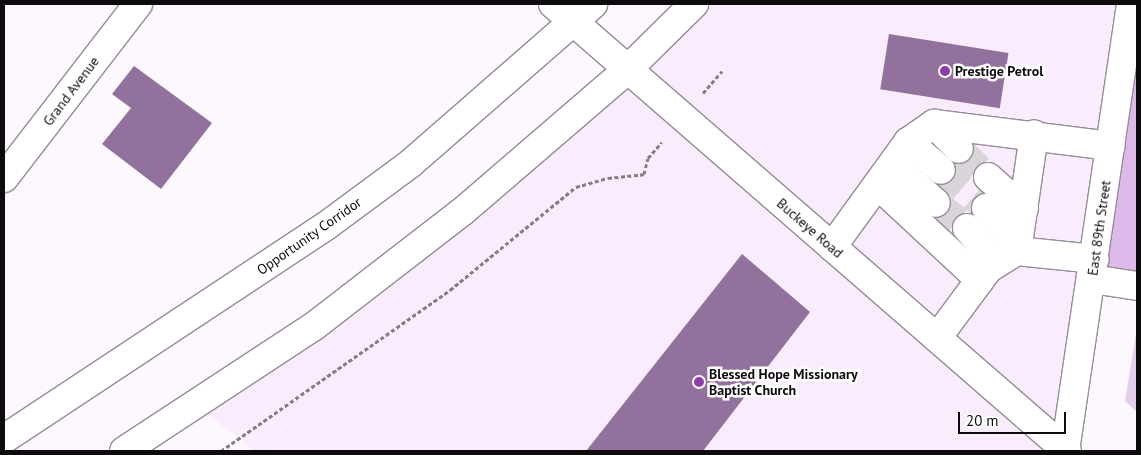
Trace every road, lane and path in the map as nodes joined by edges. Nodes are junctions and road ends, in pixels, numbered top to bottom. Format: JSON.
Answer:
{"nodes":[{"id":1,"x":138,"y":4,"type":"edge"},
{"id":2,"x":553,"y":4,"type":"edge"},
{"id":3,"x":593,"y":4,"type":"edge"},
{"id":4,"x":694,"y":4,"type":"edge"},
{"id":5,"x":1131,"y":4,"type":"edge"},
{"id":6,"x":574,"y":22,"type":"junction"},
{"id":7,"x":628,"y":69,"type":"junction"},
{"id":8,"x":934,"y":124,"type":"junction"},
{"id":9,"x":1034,"y":134,"type":"junction"},
{"id":10,"x":908,"y":142,"type":"junction"},
{"id":11,"x":1111,"y":146,"type":"junction"},
{"id":12,"x":959,"y":150,"type":"tunnel mouth"},
{"id":13,"x":648,"y":158,"type":"dead end"},
{"id":14,"x":941,"y":170,"type":"tunnel mouth"},
{"id":15,"x":886,"y":176,"type":"junction"},
{"id":16,"x":988,"y":177,"type":"tunnel mouth"},
{"id":17,"x":4,"y":178,"type":"edge"},
{"id":18,"x":936,"y":203,"type":"tunnel mouth"},
{"id":19,"x":986,"y":208,"type":"tunnel mouth"},
{"id":20,"x":1024,"y":209,"type":"junction"},
{"id":21,"x":967,"y":228,"type":"tunnel mouth"},
{"id":22,"x":832,"y":247,"type":"junction"},
{"id":23,"x":1003,"y":260,"type":"junction"},
{"id":24,"x":1094,"y":269,"type":"junction"},
{"id":25,"x":1137,"y":286,"type":"edge"},
{"id":26,"x":937,"y":338,"type":"junction"},
{"id":27,"x":4,"y":439,"type":"edge"},
{"id":28,"x":124,"y":451,"type":"edge"},
{"id":29,"x":221,"y":451,"type":"edge"},
{"id":30,"x":1066,"y":451,"type":"edge"}],
"edges":[{"from":1,"to":17,"type":"main road","name":"Grand Avenue"},
{"from":2,"to":6,"type":"main road","name":"Buckeye Road"},
{"from":3,"to":6,"type":"main road","name":"Opportunity Corridor"},
{"from":4,"to":7,"type":"main road"},
{"from":5,"to":11,"type":"main road","name":"East 89th Street"},
{"from":6,"to":7,"type":"main road","name":"Buckeye Road"},
{"from":6,"to":27,"type":"main road","name":"Opportunity Corridor"},
{"from":7,"to":22,"type":"main road","name":"Buckeye Road"},
{"from":7,"to":28,"type":"main road"},
{"from":8,"to":9,"type":"main road"},
{"from":8,"to":10,"type":"main road"},
{"from":8,"to":12,"type":"main road"},
{"from":9,"to":11,"type":"main road"},
{"from":9,"to":20,"type":"main road"},
{"from":10,"to":14,"type":"main road"},
{"from":10,"to":15,"type":"main road"},
{"from":11,"to":24,"type":"main road","name":"East 89th Street"},
{"from":13,"to":29,"type":"path"},
{"from":15,"to":18,"type":"main road"},
{"from":15,"to":22,"type":"main road"},
{"from":15,"to":23,"type":"main road"},
{"from":16,"to":20,"type":"main road"},
{"from":19,"to":23,"type":"main road"},
{"from":20,"to":23,"type":"main road"},
{"from":21,"to":23,"type":"main road"},
{"from":22,"to":26,"type":"main road","name":"Buckeye Road"},
{"from":23,"to":24,"type":"main road"},
{"from":23,"to":26,"type":"main road"},
{"from":24,"to":25,"type":"main road"},
{"from":24,"to":30,"type":"main road","name":"East 89th Street"},
{"from":26,"to":30,"type":"main road","name":"Buckeye Road"}]}
